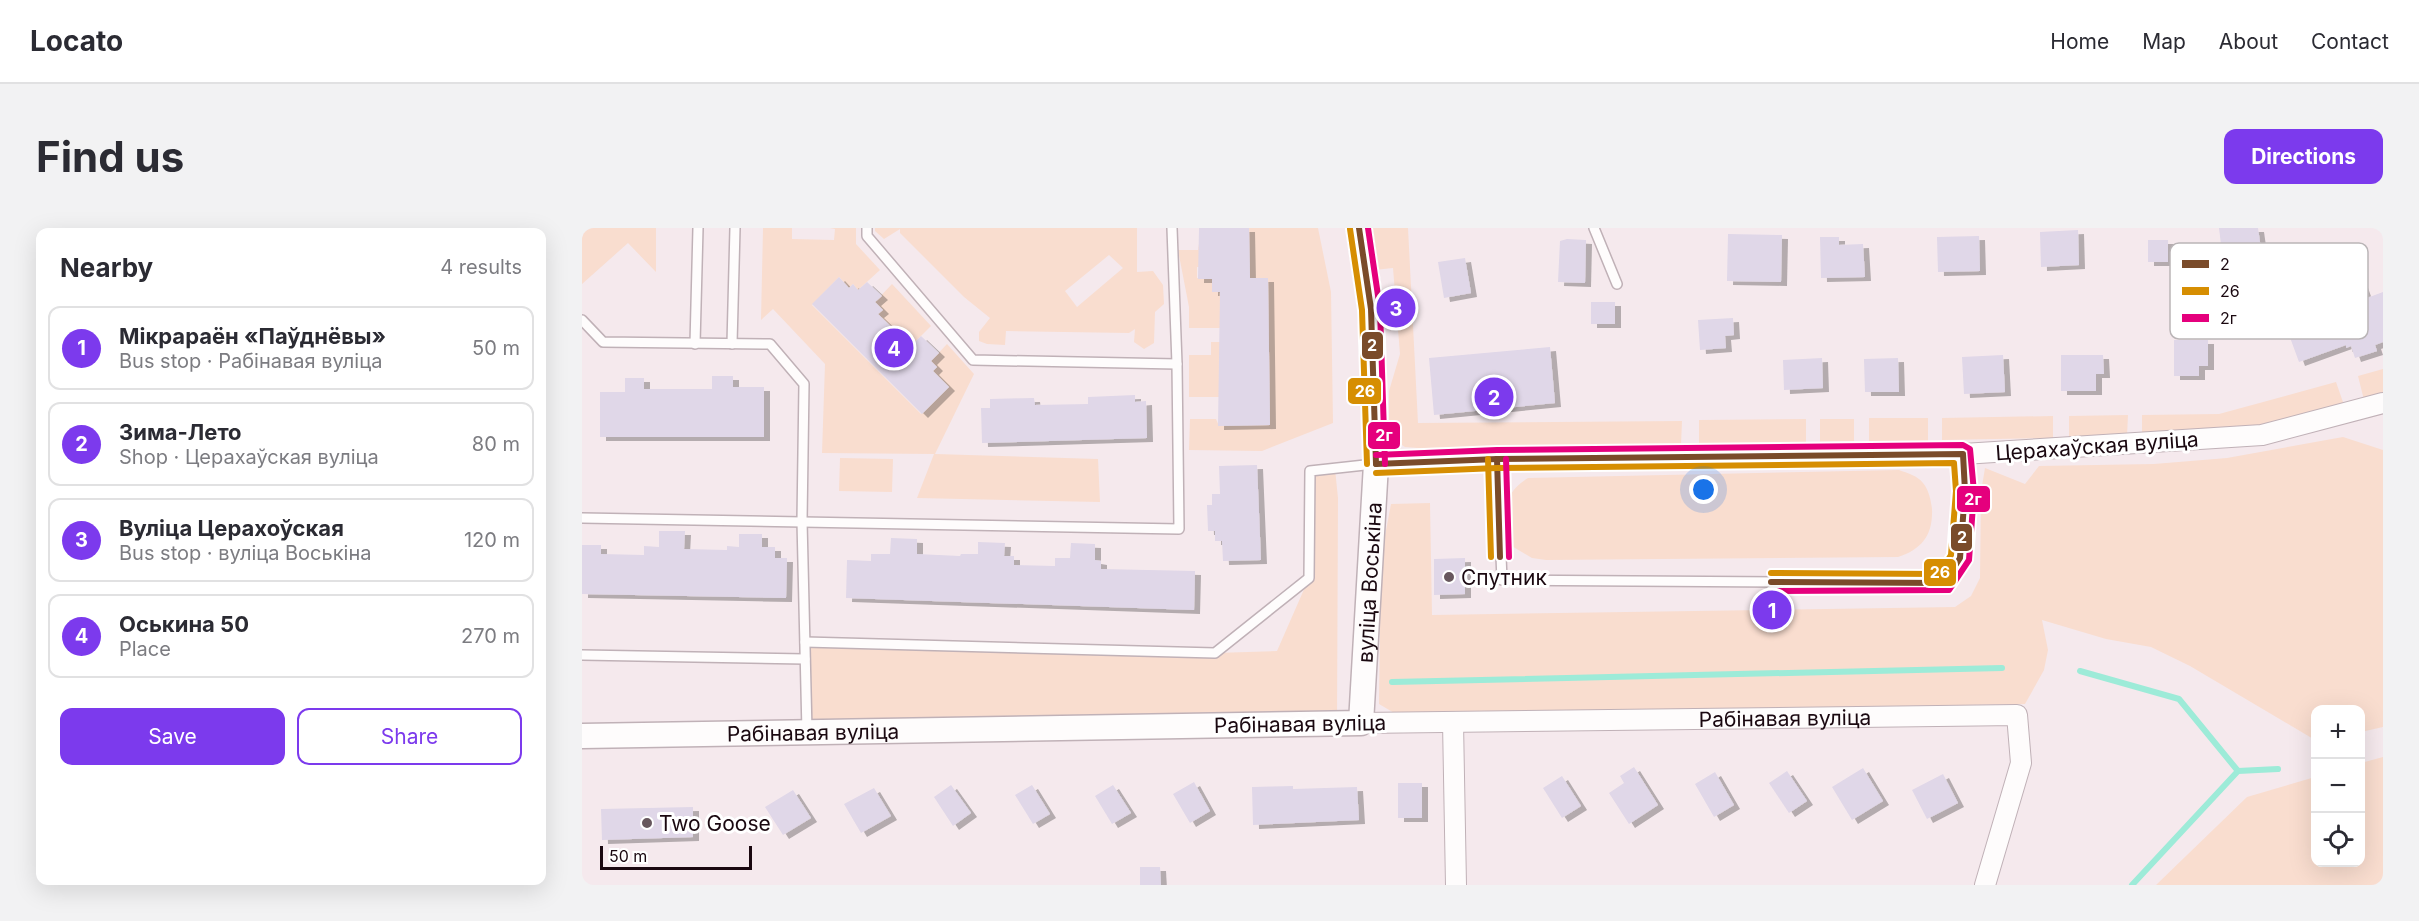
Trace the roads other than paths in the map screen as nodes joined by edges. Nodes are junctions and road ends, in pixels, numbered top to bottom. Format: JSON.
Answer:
{"nodes":[{"id":1,"x":698,"y":228,"type":"edge"},
{"id":2,"x":735,"y":228,"type":"edge"},
{"id":3,"x":867,"y":228,"type":"edge"},
{"id":4,"x":1172,"y":228,"type":"edge"},
{"id":5,"x":1359,"y":228,"type":"edge"},
{"id":6,"x":1594,"y":228,"type":"edge"},
{"id":7,"x":1617,"y":284,"type":"dead end"},
{"id":8,"x":582,"y":320,"type":"edge"},
{"id":9,"x":695,"y":344,"type":"junction"},
{"id":10,"x":732,"y":344,"type":"junction"},
{"id":11,"x":1177,"y":364,"type":"junction"},
{"id":12,"x":2383,"y":403,"type":"edge"},
{"id":13,"x":1963,"y":454,"type":"junction"},
{"id":14,"x":1497,"y":459,"type":"junction"},
{"id":15,"x":1376,"y":464,"type":"junction"},
{"id":16,"x":582,"y":518,"type":"edge"},
{"id":17,"x":802,"y":521,"type":"junction"},
{"id":18,"x":804,"y":642,"type":"junction"},
{"id":19,"x":582,"y":655,"type":"edge"},
{"id":20,"x":805,"y":659,"type":"junction"},
{"id":21,"x":1453,"y":722,"type":"junction"},
{"id":22,"x":1361,"y":723,"type":"junction"},
{"id":23,"x":807,"y":733,"type":"junction"},
{"id":24,"x":582,"y":736,"type":"edge"},
{"id":25,"x":1456,"y":885,"type":"edge"},
{"id":26,"x":1985,"y":885,"type":"edge"}],
"edges":[{"from":1,"to":9,"type":"lane"},
{"from":2,"to":10,"type":"lane"},
{"from":3,"to":11,"type":"lane"},
{"from":4,"to":11,"type":"lane"},
{"from":5,"to":15,"type":"street","name":"вуліца Воськіна"},
{"from":6,"to":7,"type":"lane"},
{"from":8,"to":9,"type":"lane"},
{"from":9,"to":10,"type":"lane"},
{"from":10,"to":17,"type":"lane"},
{"from":11,"to":17,"type":"lane"},
{"from":12,"to":13,"type":"street","name":"Церахаўская вуліца"},
{"from":13,"to":14,"type":"street","name":"Церахаўская вуліца"},
{"from":13,"to":14,"type":"lane"},
{"from":14,"to":15,"type":"street","name":"Церахаўская вуліца"},
{"from":15,"to":18,"type":"lane"},
{"from":15,"to":22,"type":"street","name":"вуліца Воськіна"},
{"from":16,"to":17,"type":"lane"},
{"from":17,"to":18,"type":"lane"},
{"from":18,"to":20,"type":"lane"},
{"from":19,"to":20,"type":"lane"},
{"from":20,"to":23,"type":"lane"},
{"from":21,"to":22,"type":"street","name":"Рабінавая вуліца"},
{"from":21,"to":25,"type":"street"},
{"from":21,"to":26,"type":"street","name":"Рабінавая вуліца"},
{"from":22,"to":23,"type":"street","name":"Рабінавая вуліца"},
{"from":23,"to":24,"type":"street","name":"Рабінавая вуліца"}]}
